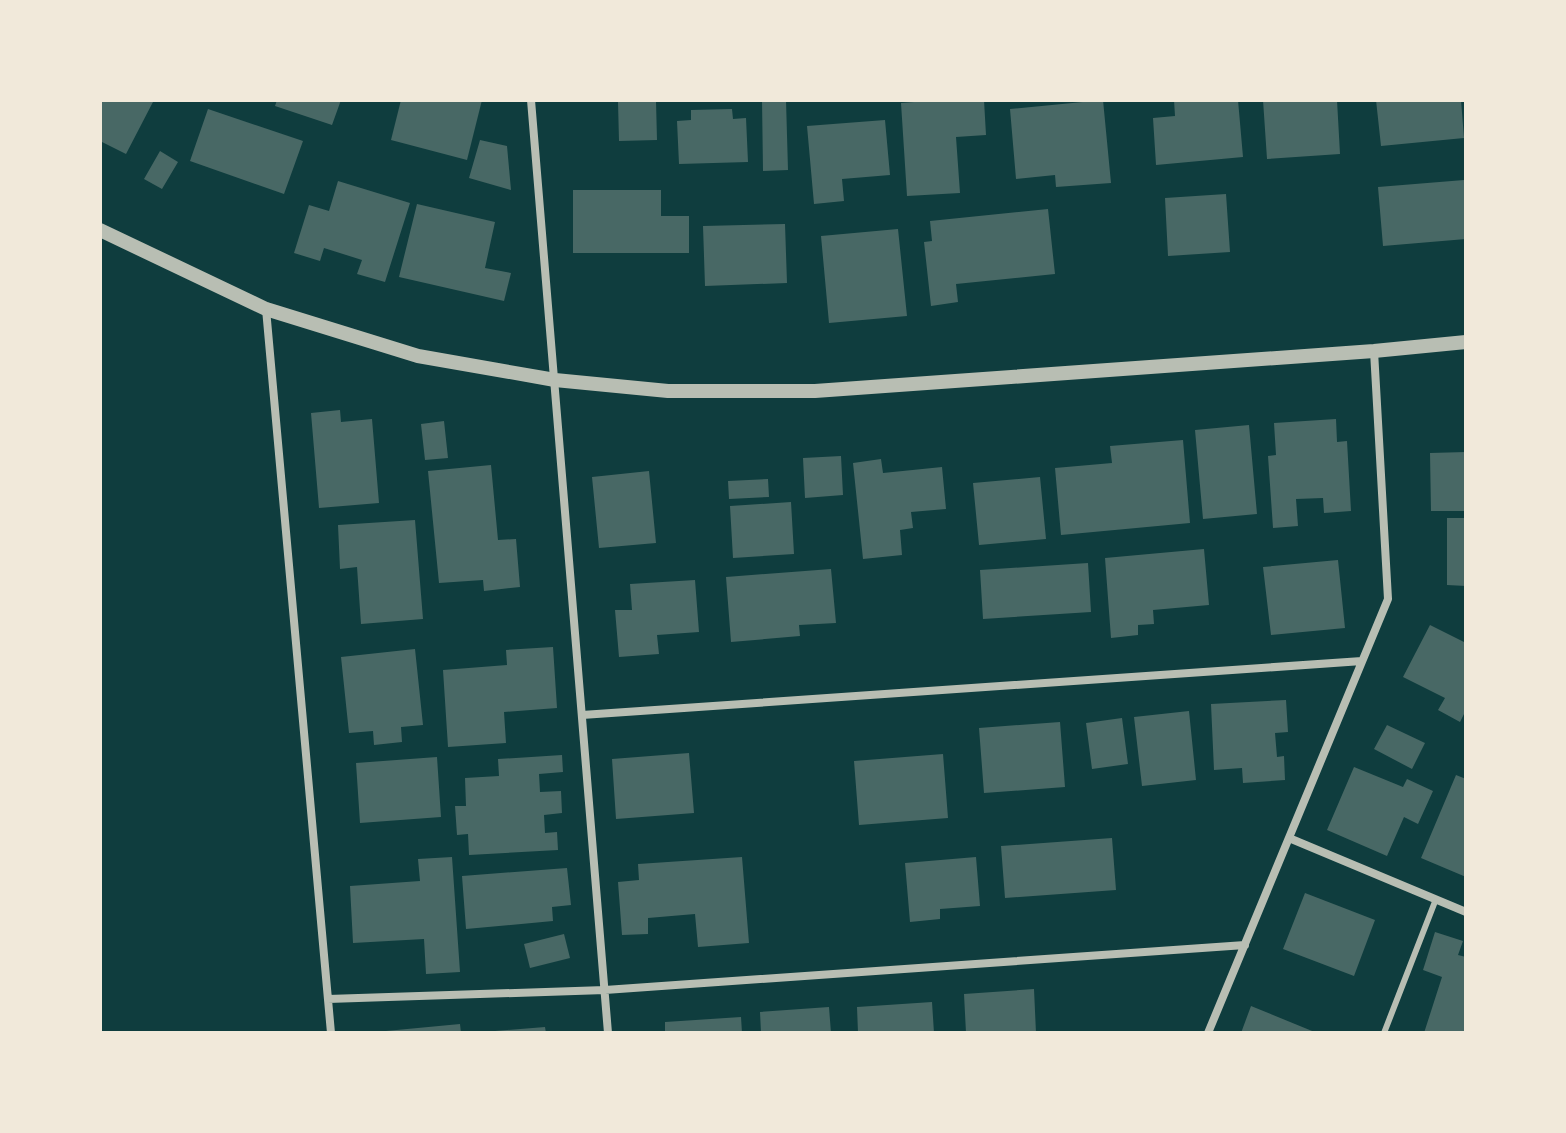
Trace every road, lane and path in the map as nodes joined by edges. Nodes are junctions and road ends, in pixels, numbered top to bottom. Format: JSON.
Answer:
{"nodes":[{"id":1,"x":531,"y":100,"type":"edge"},
{"id":2,"x":100,"y":230,"type":"edge"},
{"id":3,"x":266,"y":309,"type":"junction"},
{"id":4,"x":1466,"y":342,"type":"edge"},
{"id":5,"x":1374,"y":351,"type":"junction"},
{"id":6,"x":555,"y":380,"type":"junction"},
{"id":7,"x":1362,"y":661,"type":"junction"},
{"id":8,"x":582,"y":715,"type":"junction"},
{"id":9,"x":1289,"y":838,"type":"junction"},
{"id":10,"x":1436,"y":899,"type":"junction"},
{"id":11,"x":1466,"y":912,"type":"edge"},
{"id":12,"x":1245,"y":945,"type":"junction"},
{"id":13,"x":605,"y":990,"type":"junction"},
{"id":14,"x":328,"y":999,"type":"junction"},
{"id":15,"x":331,"y":1033,"type":"edge"},
{"id":16,"x":608,"y":1033,"type":"edge"},
{"id":17,"x":1208,"y":1033,"type":"edge"},
{"id":18,"x":1384,"y":1033,"type":"edge"}],
"edges":[{"from":1,"to":6,"type":"street"},
{"from":2,"to":3,"type":"street"},
{"from":3,"to":6,"type":"street"},
{"from":3,"to":14,"type":"street"},
{"from":4,"to":5,"type":"street"},
{"from":5,"to":6,"type":"street"},
{"from":5,"to":7,"type":"street"},
{"from":6,"to":8,"type":"street"},
{"from":7,"to":8,"type":"street"},
{"from":7,"to":9,"type":"street"},
{"from":8,"to":13,"type":"street"},
{"from":9,"to":10,"type":"street"},
{"from":9,"to":12,"type":"street"},
{"from":10,"to":11,"type":"street"},
{"from":10,"to":18,"type":"lane"},
{"from":12,"to":13,"type":"street"},
{"from":12,"to":17,"type":"street"},
{"from":13,"to":14,"type":"street"},
{"from":13,"to":16,"type":"street"},
{"from":14,"to":15,"type":"street"}]}
